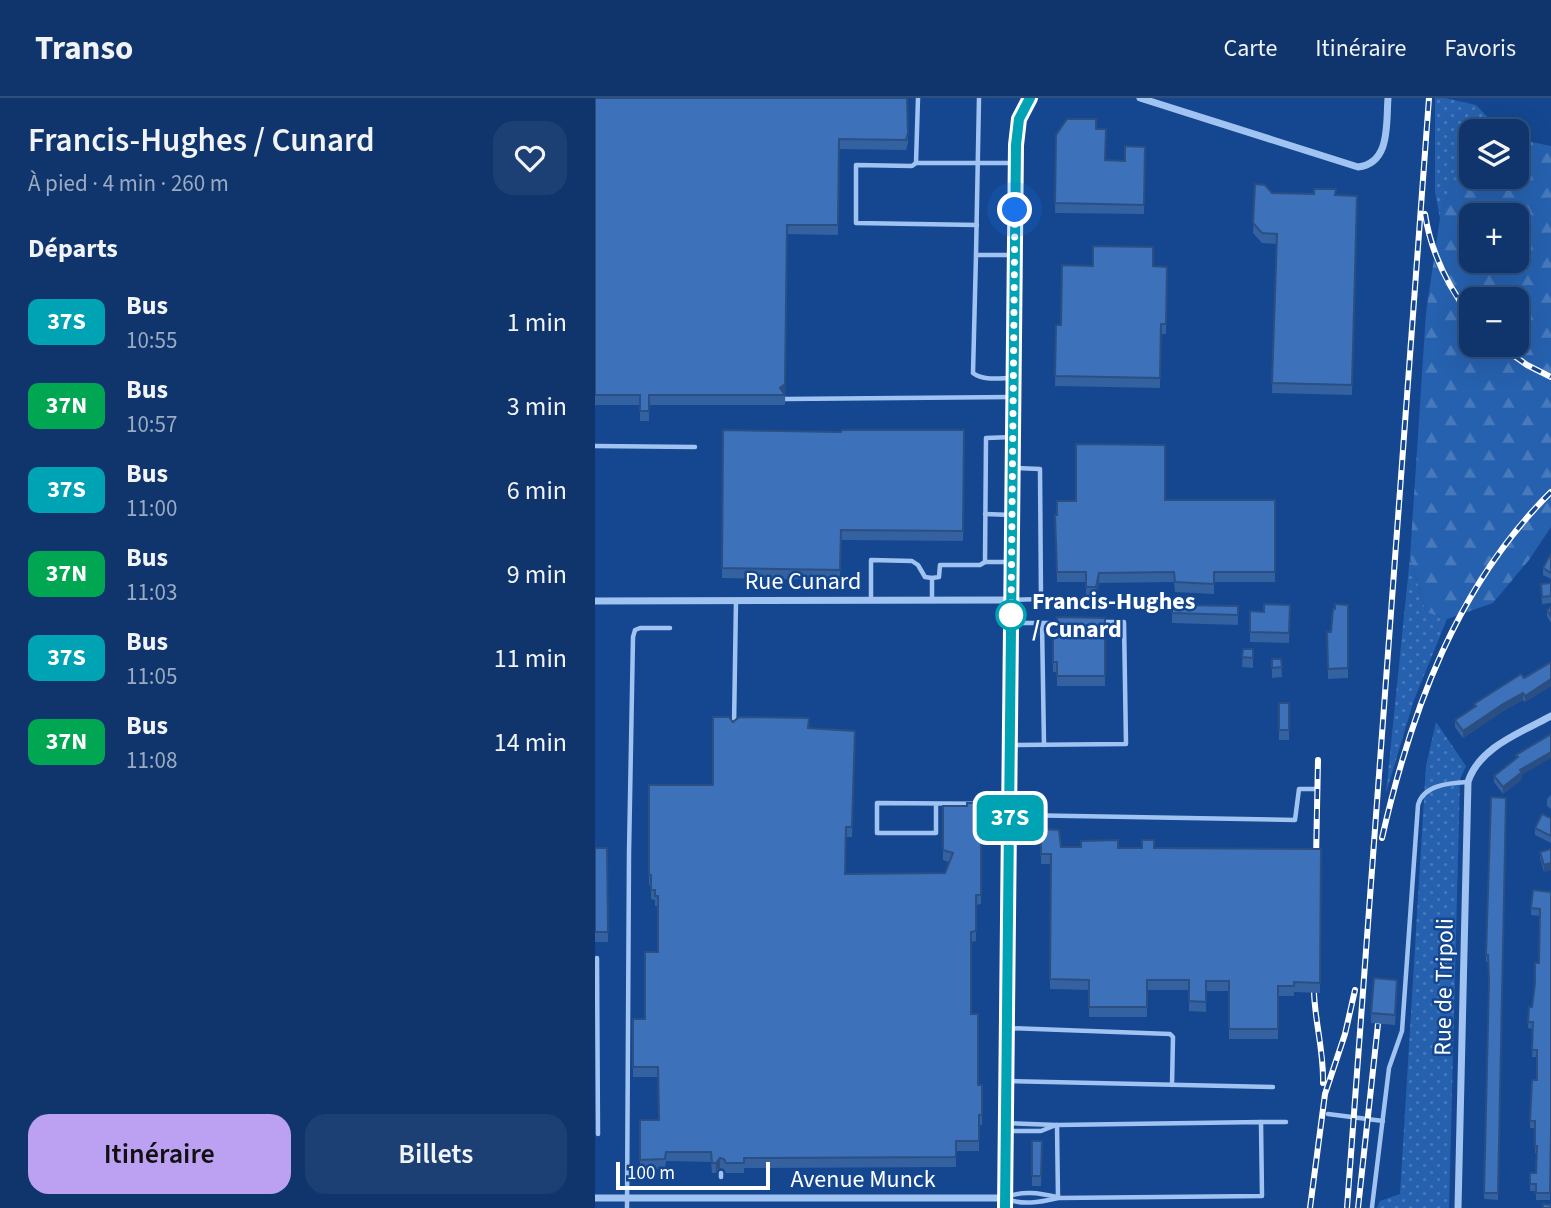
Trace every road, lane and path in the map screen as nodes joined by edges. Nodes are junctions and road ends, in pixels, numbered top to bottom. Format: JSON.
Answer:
{"nodes":[{"id":1,"x":918,"y":98,"type":"edge"},
{"id":2,"x":979,"y":98,"type":"edge"},
{"id":3,"x":1030,"y":98,"type":"edge"},
{"id":4,"x":1140,"y":98,"type":"edge"},
{"id":5,"x":1388,"y":98,"type":"edge"},
{"id":6,"x":916,"y":163,"type":"junction"},
{"id":7,"x":977,"y":163,"type":"junction"},
{"id":8,"x":1016,"y":163,"type":"junction"},
{"id":9,"x":977,"y":225,"type":"junction"},
{"id":10,"x":976,"y":255,"type":"junction"},
{"id":11,"x":1015,"y":255,"type":"junction"},
{"id":12,"x":1013,"y":378,"type":"junction"},
{"id":13,"x":1013,"y":397,"type":"junction"},
{"id":14,"x":785,"y":399,"type":"edge"},
{"id":15,"x":1013,"y":437,"type":"junction"},
{"id":16,"x":595,"y":446,"type":"edge"},
{"id":17,"x":695,"y":447,"type":"dead end"},
{"id":18,"x":1012,"y":468,"type":"junction"},
{"id":19,"x":985,"y":514,"type":"junction"},
{"id":20,"x":1012,"y":515,"type":"junction"},
{"id":21,"x":985,"y":562,"type":"junction"},
{"id":22,"x":1011,"y":562,"type":"junction"},
{"id":23,"x":932,"y":578,"type":"junction"},
{"id":24,"x":736,"y":600,"type":"junction"},
{"id":25,"x":870,"y":600,"type":"junction"},
{"id":26,"x":932,"y":600,"type":"junction"},
{"id":27,"x":1010,"y":600,"type":"junction"},
{"id":28,"x":595,"y":601,"type":"edge"},
{"id":29,"x":1069,"y":622,"type":"edge"},
{"id":30,"x":1097,"y":622,"type":"edge"},
{"id":31,"x":1011,"y":623,"type":"junction"},
{"id":32,"x":1042,"y":623,"type":"junction"},
{"id":33,"x":670,"y":628,"type":"dead end"},
{"id":34,"x":1551,"y":716,"type":"edge"},
{"id":35,"x":734,"y":727,"type":"edge"},
{"id":36,"x":1010,"y":745,"type":"junction"},
{"id":37,"x":1044,"y":745,"type":"junction"},
{"id":38,"x":1468,"y":782,"type":"junction"},
{"id":39,"x":1318,"y":789,"type":"dead end"},
{"id":40,"x":936,"y":804,"type":"junction"},
{"id":41,"x":1010,"y":804,"type":"junction"},
{"id":42,"x":1010,"y":815,"type":"junction"},
{"id":43,"x":597,"y":958,"type":"dead end"},
{"id":44,"x":1007,"y":1028,"type":"junction"},
{"id":45,"x":1007,"y":1081,"type":"junction"},
{"id":46,"x":1172,"y":1084,"type":"junction"},
{"id":47,"x":1273,"y":1087,"type":"dead end"},
{"id":48,"x":1328,"y":1114,"type":"dead end"},
{"id":49,"x":1383,"y":1121,"type":"junction"},
{"id":50,"x":1261,"y":1122,"type":"junction"},
{"id":51,"x":1286,"y":1122,"type":"dead end"},
{"id":52,"x":1057,"y":1125,"type":"junction"},
{"id":53,"x":1006,"y":1127,"type":"junction"},
{"id":54,"x":598,"y":1134,"type":"dead end"},
{"id":55,"x":595,"y":1198,"type":"edge"},
{"id":56,"x":627,"y":1198,"type":"junction"},
{"id":57,"x":743,"y":1198,"type":"junction"},
{"id":58,"x":808,"y":1198,"type":"junction"},
{"id":59,"x":1005,"y":1198,"type":"junction"},
{"id":60,"x":1058,"y":1198,"type":"junction"},
{"id":61,"x":1372,"y":1207,"type":"edge"},
{"id":62,"x":627,"y":1208,"type":"edge"},
{"id":63,"x":743,"y":1208,"type":"edge"},
{"id":64,"x":808,"y":1208,"type":"edge"},
{"id":65,"x":1005,"y":1208,"type":"edge"},
{"id":66,"x":1458,"y":1208,"type":"edge"}],
"edges":[{"from":1,"to":6,"type":"lane"},
{"from":2,"to":7,"type":"lane"},
{"from":3,"to":8,"type":"street"},
{"from":4,"to":5,"type":"street"},
{"from":6,"to":7,"type":"lane"},
{"from":6,"to":9,"type":"lane"},
{"from":7,"to":8,"type":"lane"},
{"from":7,"to":9,"type":"lane"},
{"from":8,"to":11,"type":"street"},
{"from":9,"to":10,"type":"lane"},
{"from":10,"to":11,"type":"lane"},
{"from":10,"to":12,"type":"lane"},
{"from":11,"to":12,"type":"street"},
{"from":12,"to":13,"type":"street"},
{"from":13,"to":14,"type":"lane"},
{"from":13,"to":15,"type":"street"},
{"from":15,"to":18,"type":"street"},
{"from":15,"to":19,"type":"lane"},
{"from":16,"to":17,"type":"lane"},
{"from":18,"to":20,"type":"street"},
{"from":18,"to":27,"type":"lane"},
{"from":19,"to":20,"type":"lane"},
{"from":19,"to":21,"type":"lane"},
{"from":20,"to":22,"type":"street"},
{"from":21,"to":22,"type":"lane"},
{"from":21,"to":23,"type":"lane"},
{"from":22,"to":27,"type":"street"},
{"from":23,"to":25,"type":"lane"},
{"from":23,"to":26,"type":"lane"},
{"from":24,"to":25,"type":"street","name":"Rue Cunard"},
{"from":24,"to":28,"type":"street","name":"Rue Cunard"},
{"from":24,"to":35,"type":"lane"},
{"from":25,"to":26,"type":"street","name":"Rue Cunard"},
{"from":26,"to":27,"type":"street","name":"Rue Cunard"},
{"from":27,"to":31,"type":"street"},
{"from":29,"to":32,"type":"lane"},
{"from":30,"to":37,"type":"lane"},
{"from":31,"to":32,"type":"lane"},
{"from":31,"to":36,"type":"street"},
{"from":32,"to":37,"type":"lane"},
{"from":33,"to":56,"type":"lane"},
{"from":34,"to":38,"type":"street","name":"Rue de Tripoli"},
{"from":36,"to":37,"type":"lane"},
{"from":36,"to":41,"type":"street"},
{"from":38,"to":49,"type":"lane"},
{"from":38,"to":66,"type":"street","name":"Rue de Tripoli"},
{"from":39,"to":42,"type":"lane"},
{"from":40,"to":40,"type":"lane"},
{"from":40,"to":41,"type":"lane"},
{"from":41,"to":42,"type":"street"},
{"from":42,"to":44,"type":"street"},
{"from":43,"to":54,"type":"lane"},
{"from":44,"to":45,"type":"street"},
{"from":44,"to":46,"type":"lane"},
{"from":45,"to":46,"type":"lane"},
{"from":45,"to":53,"type":"street"},
{"from":46,"to":47,"type":"lane"},
{"from":48,"to":49,"type":"lane"},
{"from":49,"to":61,"type":"lane"},
{"from":50,"to":51,"type":"lane"},
{"from":50,"to":52,"type":"lane"},
{"from":50,"to":60,"type":"lane"},
{"from":52,"to":53,"type":"lane"},
{"from":52,"to":60,"type":"lane"},
{"from":53,"to":59,"type":"street"},
{"from":55,"to":56,"type":"street","name":"Avenue Munck"},
{"from":56,"to":57,"type":"street","name":"Avenue Munck"},
{"from":56,"to":62,"type":"lane"},
{"from":57,"to":58,"type":"street","name":"Avenue Munck"},
{"from":57,"to":63,"type":"lane"},
{"from":58,"to":59,"type":"street","name":"Avenue Munck"},
{"from":58,"to":64,"type":"lane"},
{"from":59,"to":60,"type":"lane"},
{"from":59,"to":60,"type":"lane"},
{"from":59,"to":65,"type":"street"}]}
